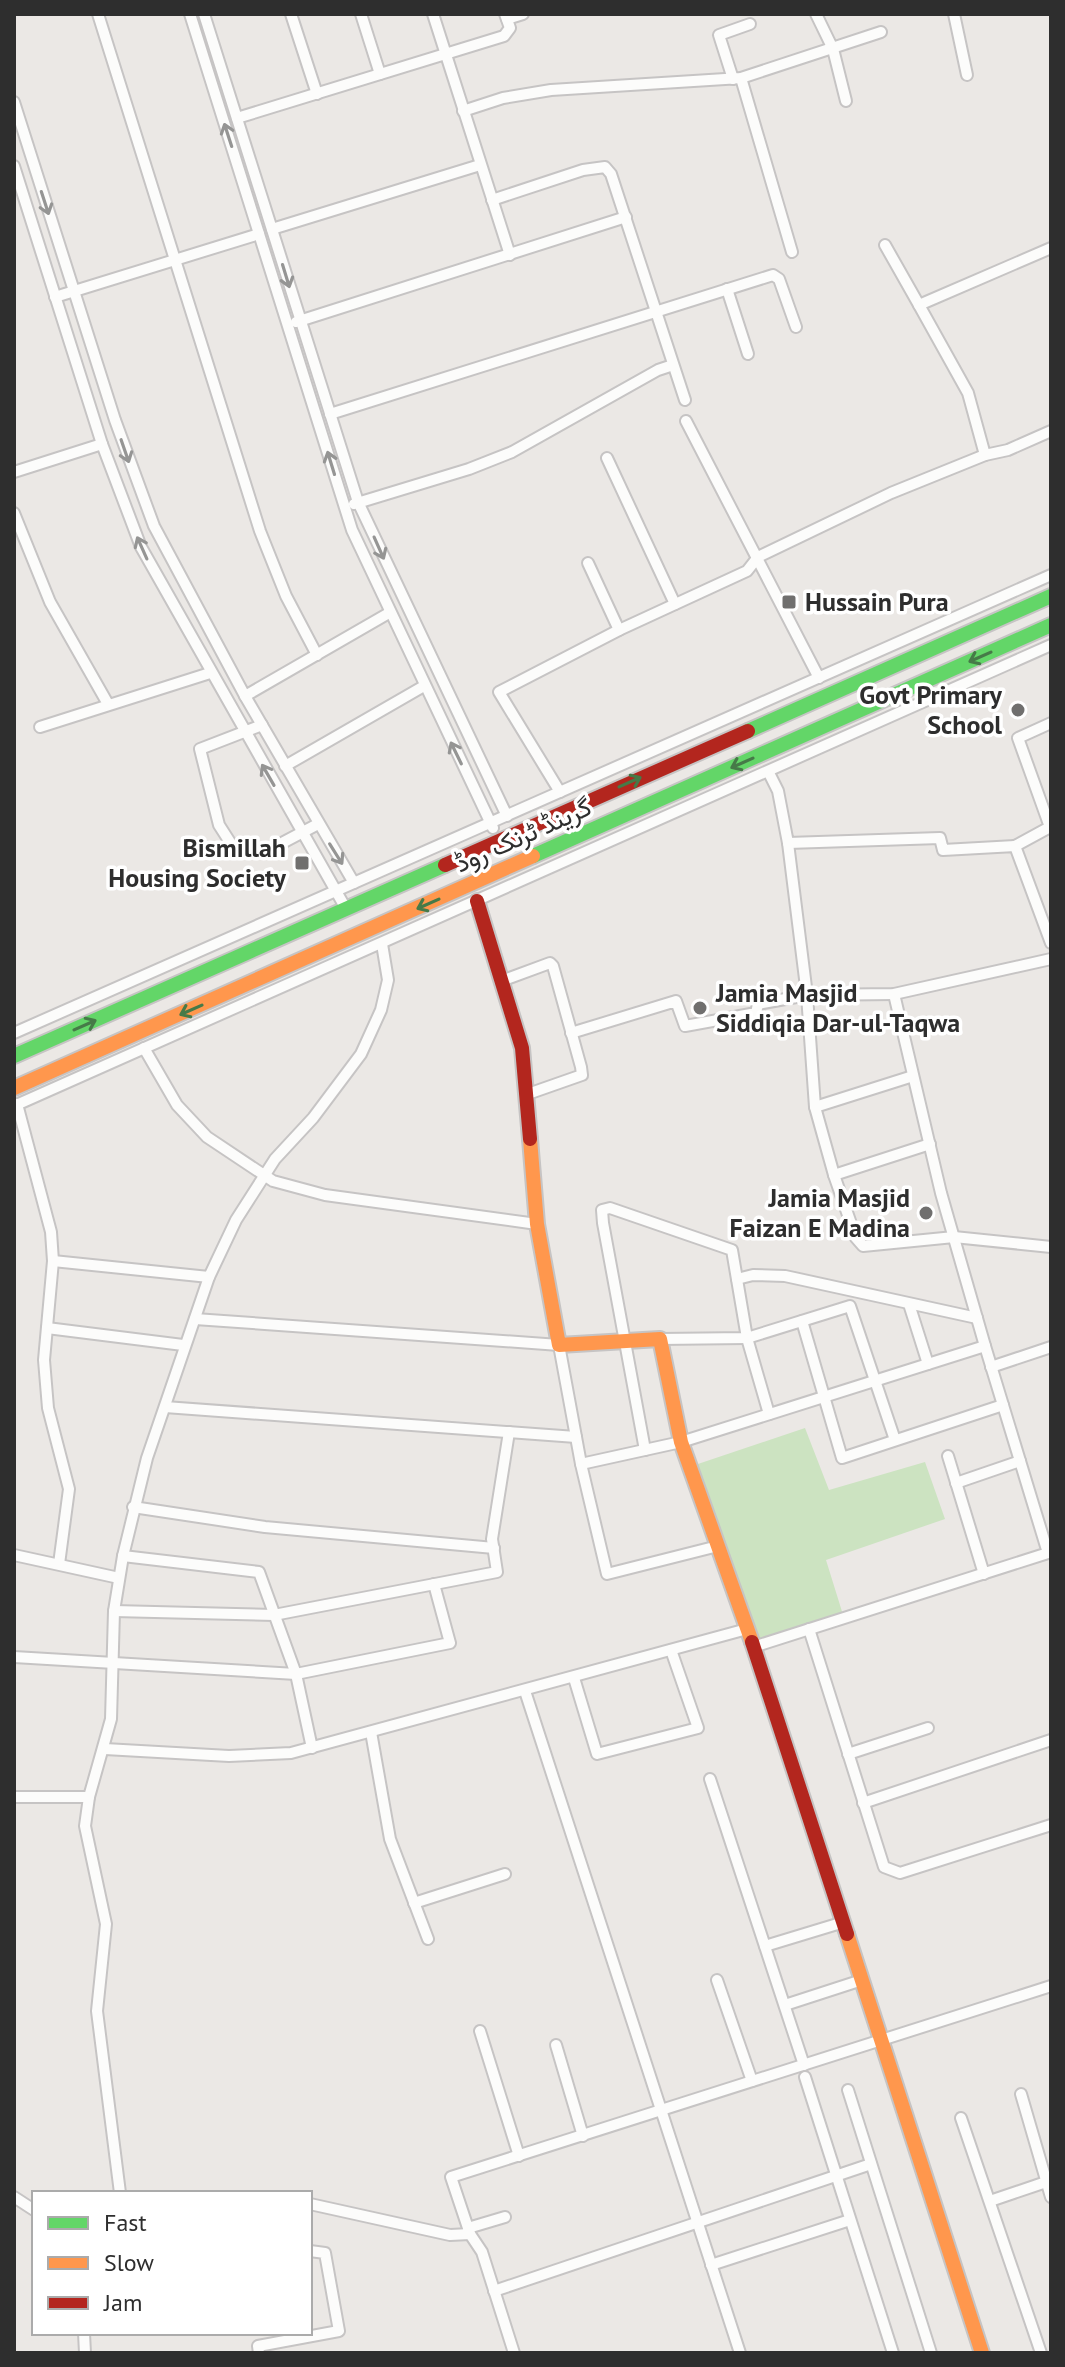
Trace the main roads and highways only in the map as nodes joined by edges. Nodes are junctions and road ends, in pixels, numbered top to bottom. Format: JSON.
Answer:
{"nodes":[{"id":1,"x":1051,"y":596,"type":"edge"},
{"id":2,"x":1008,"y":615,"type":"junction"},
{"id":3,"x":1051,"y":625,"type":"edge"},
{"id":4,"x":1019,"y":640,"type":"junction"},
{"id":5,"x":1027,"y":656,"type":"road end"},
{"id":6,"x":477,"y":901,"type":"road end"},
{"id":7,"x":134,"y":1004,"type":"junction"},
{"id":8,"x":145,"y":1031,"type":"junction"},
{"id":9,"x":14,"y":1056,"type":"edge"},
{"id":10,"x":14,"y":1088,"type":"edge"},
{"id":11,"x":982,"y":2353,"type":"edge"}],
"edges":[{"from":1,"to":2,"type":"main road","name":"گرینڈ ٹرنک روڈ"},
{"from":2,"to":4,"type":"main road"},
{"from":7,"to":2,"type":"main road","name":"گرینڈ ٹرنک روڈ","one_way":true},
{"from":3,"to":4,"type":"main road","name":"گرینڈ ٹرنک روڈ"},
{"from":4,"to":5,"type":"main road"},
{"from":4,"to":8,"type":"main road","name":"گرینڈ ٹرنک روڈ","one_way":true},
{"from":6,"to":11,"type":"main road"},
{"from":7,"to":8,"type":"main road"},
{"from":9,"to":7,"type":"main road","name":"گرینڈ ٹرنک روڈ","one_way":true},
{"from":8,"to":10,"type":"main road","name":"گرینڈ ٹرنک روڈ"}]}
